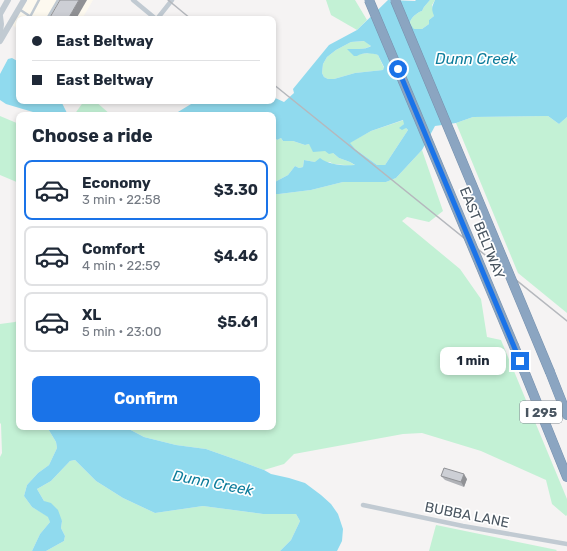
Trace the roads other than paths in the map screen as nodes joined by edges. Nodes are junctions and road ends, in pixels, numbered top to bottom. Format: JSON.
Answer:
{"nodes":[{"id":1,"x":8,"y":0,"type":"edge"},
{"id":2,"x":24,"y":0,"type":"edge"},
{"id":3,"x":40,"y":0,"type":"edge"},
{"id":4,"x":58,"y":0,"type":"edge"},
{"id":5,"x":133,"y":0,"type":"edge"},
{"id":6,"x":172,"y":0,"type":"edge"},
{"id":7,"x":369,"y":0,"type":"edge"},
{"id":8,"x":395,"y":0,"type":"edge"},
{"id":9,"x":18,"y":8,"type":"junction"},
{"id":10,"x":0,"y":15,"type":"edge"},
{"id":11,"x":29,"y":16,"type":"edge"},
{"id":12,"x":31,"y":16,"type":"edge"},
{"id":13,"x":49,"y":16,"type":"edge"},
{"id":14,"x":152,"y":16,"type":"edge"},
{"id":15,"x":159,"y":16,"type":"edge"},
{"id":16,"x":0,"y":33,"type":"edge"},
{"id":17,"x":0,"y":41,"type":"edge"},
{"id":18,"x":567,"y":415,"type":"edge"},
{"id":19,"x":567,"y":477,"type":"edge"},
{"id":20,"x":363,"y":505,"type":"dead end"},
{"id":21,"x":567,"y":544,"type":"edge"}],
"edges":[{"from":1,"to":10,"type":"street"},
{"from":2,"to":9,"type":"street"},
{"from":3,"to":12,"type":"lane"},
{"from":4,"to":13,"type":"lane"},
{"from":5,"to":14,"type":"street"},
{"from":6,"to":15,"type":"street"},
{"from":7,"to":19,"type":"highway","name":"EAST BELTWAY","number":"I 295","bridge":true},
{"from":8,"to":18,"type":"highway","name":"EAST BELTWAY","number":"I 295","bridge":true},
{"from":9,"to":11,"type":"lane"},
{"from":9,"to":17,"type":"street"},
{"from":10,"to":16,"type":"street"},
{"from":20,"to":21,"type":"street","name":"BUBBA LANE"}]}
